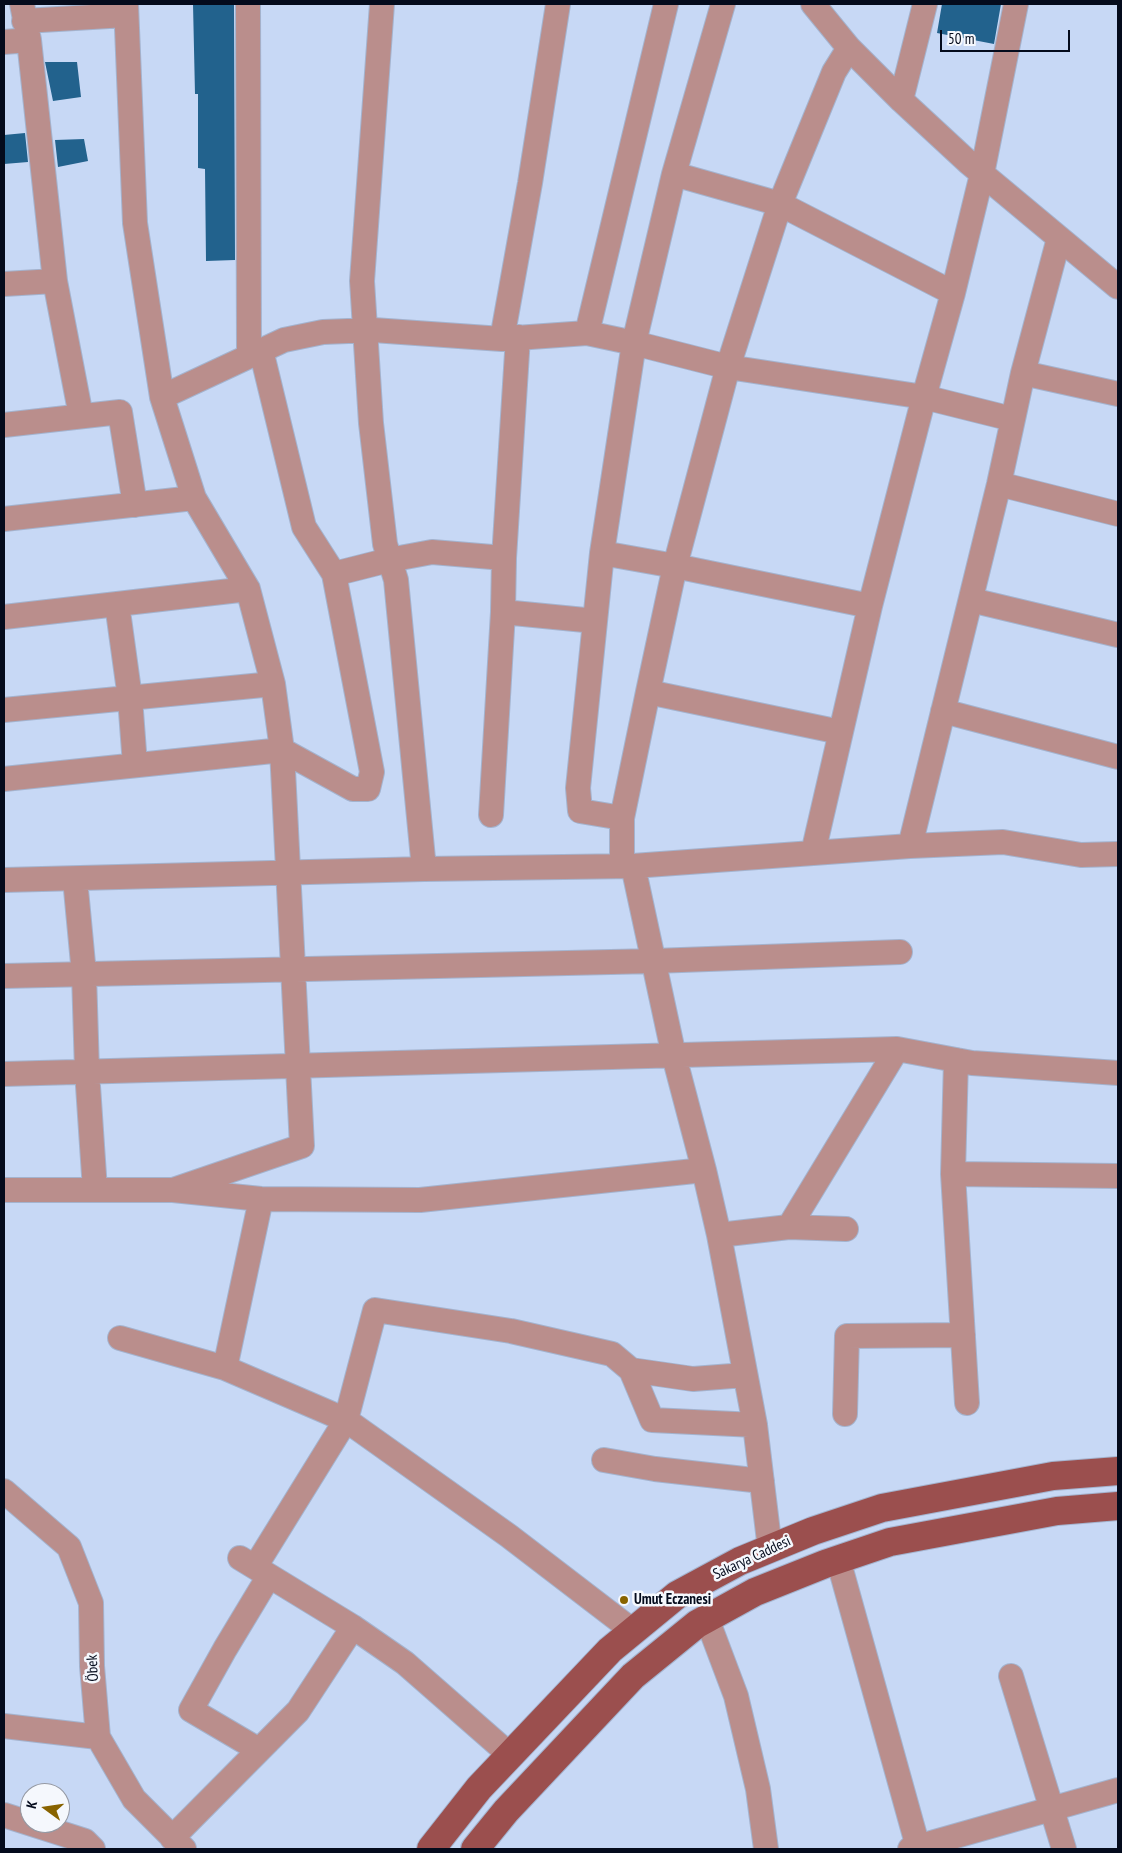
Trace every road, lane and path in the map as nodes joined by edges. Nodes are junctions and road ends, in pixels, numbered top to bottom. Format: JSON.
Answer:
{"nodes":[{"id":1,"x":248,"y":4,"type":"edge"},
{"id":2,"x":382,"y":4,"type":"edge"},
{"id":3,"x":558,"y":4,"type":"edge"},
{"id":4,"x":666,"y":4,"type":"edge"},
{"id":5,"x":723,"y":4,"type":"edge"},
{"id":6,"x":813,"y":4,"type":"edge"},
{"id":7,"x":925,"y":4,"type":"edge"},
{"id":8,"x":1016,"y":4,"type":"edge"},
{"id":9,"x":126,"y":10,"type":"edge"},
{"id":10,"x":25,"y":22,"type":"edge"},
{"id":11,"x":4,"y":42,"type":"edge"},
{"id":12,"x":849,"y":48,"type":"junction"},
{"id":13,"x":901,"y":100,"type":"junction"},
{"id":14,"x":674,"y":174,"type":"junction"},
{"id":15,"x":982,"y":174,"type":"junction"},
{"id":16,"x":780,"y":204,"type":"junction"},
{"id":17,"x":1059,"y":238,"type":"junction"},
{"id":18,"x":55,"y":281,"type":"junction"},
{"id":19,"x":4,"y":284,"type":"edge"},
{"id":20,"x":1118,"y":287,"type":"edge"},
{"id":21,"x":953,"y":293,"type":"junction"},
{"id":22,"x":365,"y":330,"type":"junction"},
{"id":23,"x":587,"y":333,"type":"junction"},
{"id":24,"x":510,"y":338,"type":"junction"},
{"id":25,"x":634,"y":343,"type":"junction"},
{"id":26,"x":255,"y":353,"type":"junction"},
{"id":27,"x":728,"y":367,"type":"junction"},
{"id":28,"x":1023,"y":373,"type":"junction"},
{"id":29,"x":1118,"y":394,"type":"edge"},
{"id":30,"x":162,"y":397,"type":"junction"},
{"id":31,"x":924,"y":397,"type":"junction"},
{"id":32,"x":81,"y":416,"type":"junction"},
{"id":33,"x":1012,"y":419,"type":"junction"},
{"id":34,"x":4,"y":425,"type":"edge"},
{"id":35,"x":999,"y":484,"type":"junction"},
{"id":36,"x":194,"y":498,"type":"junction"},
{"id":37,"x":135,"y":505,"type":"junction"},
{"id":38,"x":1118,"y":514,"type":"edge"},
{"id":39,"x":4,"y":519,"type":"edge"},
{"id":40,"x":602,"y":553,"type":"junction"},
{"id":41,"x":504,"y":558,"type":"junction"},
{"id":42,"x":389,"y":560,"type":"junction"},
{"id":43,"x":675,"y":566,"type":"junction"},
{"id":44,"x":334,"y":574,"type":"junction"},
{"id":45,"x":248,"y":589,"type":"junction"},
{"id":46,"x":970,"y":600,"type":"junction"},
{"id":47,"x":117,"y":604,"type":"junction"},
{"id":48,"x":870,"y":606,"type":"junction"},
{"id":49,"x":503,"y":612,"type":"junction"},
{"id":50,"x":4,"y":617,"type":"edge"},
{"id":51,"x":595,"y":621,"type":"junction"},
{"id":52,"x":1118,"y":635,"type":"edge"},
{"id":53,"x":273,"y":684,"type":"junction"},
{"id":54,"x":648,"y":692,"type":"junction"},
{"id":55,"x":130,"y":698,"type":"junction"},
{"id":56,"x":4,"y":710,"type":"edge"},
{"id":57,"x":943,"y":711,"type":"junction"},
{"id":58,"x":840,"y":732,"type":"junction"},
{"id":59,"x":282,"y":750,"type":"junction"},
{"id":60,"x":1118,"y":757,"type":"edge"},
{"id":61,"x":134,"y":765,"type":"junction"},
{"id":62,"x":4,"y":779,"type":"edge"},
{"id":63,"x":491,"y":815,"type":"dead end"},
{"id":64,"x":622,"y":818,"type":"junction"},
{"id":65,"x":910,"y":846,"type":"junction"},
{"id":66,"x":813,"y":853,"type":"junction"},
{"id":67,"x":1118,"y":854,"type":"edge"},
{"id":68,"x":627,"y":866,"type":"junction"},
{"id":69,"x":424,"y":869,"type":"junction"},
{"id":70,"x":287,"y":873,"type":"junction"},
{"id":71,"x":75,"y":879,"type":"junction"},
{"id":72,"x":4,"y":880,"type":"edge"},
{"id":73,"x":900,"y":952,"type":"dead end"},
{"id":74,"x":654,"y":961,"type":"junction"},
{"id":75,"x":292,"y":969,"type":"junction"},
{"id":76,"x":84,"y":974,"type":"junction"},
{"id":77,"x":4,"y":976,"type":"edge"},
{"id":78,"x":897,"y":1049,"type":"junction"},
{"id":79,"x":674,"y":1056,"type":"junction"},
{"id":80,"x":956,"y":1060,"type":"junction"},
{"id":81,"x":298,"y":1065,"type":"junction"},
{"id":82,"x":87,"y":1071,"type":"junction"},
{"id":83,"x":1118,"y":1073,"type":"edge"},
{"id":84,"x":4,"y":1074,"type":"edge"},
{"id":85,"x":704,"y":1170,"type":"junction"},
{"id":86,"x":953,"y":1174,"type":"junction"},
{"id":87,"x":1118,"y":1176,"type":"edge"},
{"id":88,"x":4,"y":1190,"type":"edge"},
{"id":89,"x":95,"y":1190,"type":"junction"},
{"id":90,"x":173,"y":1190,"type":"junction"},
{"id":91,"x":261,"y":1199,"type":"junction"},
{"id":92,"x":789,"y":1227,"type":"junction"},
{"id":93,"x":846,"y":1229,"type":"dead end"},
{"id":94,"x":719,"y":1235,"type":"junction"},
{"id":95,"x":963,"y":1335,"type":"junction"},
{"id":96,"x":120,"y":1338,"type":"dead end"},
{"id":97,"x":225,"y":1368,"type":"junction"},
{"id":98,"x":631,"y":1370,"type":"junction"},
{"id":99,"x":745,"y":1375,"type":"junction"},
{"id":100,"x":967,"y":1403,"type":"dead end"},
{"id":101,"x":845,"y":1414,"type":"dead end"},
{"id":102,"x":346,"y":1420,"type":"junction"},
{"id":103,"x":755,"y":1425,"type":"junction"},
{"id":104,"x":604,"y":1460,"type":"dead end"},
{"id":105,"x":1118,"y":1471,"type":"edge"},
{"id":106,"x":762,"y":1481,"type":"junction"},
{"id":107,"x":8,"y":1499,"type":"edge"},
{"id":108,"x":1118,"y":1506,"type":"edge"},
{"id":109,"x":770,"y":1549,"type":"junction"},
{"id":110,"x":838,"y":1559,"type":"junction"},
{"id":111,"x":255,"y":1567,"type":"junction"},
{"id":112,"x":707,"y":1618,"type":"junction"},
{"id":113,"x":353,"y":1627,"type":"junction"},
{"id":114,"x":633,"y":1631,"type":"junction"},
{"id":115,"x":1011,"y":1676,"type":"dead end"},
{"id":116,"x":4,"y":1726,"type":"edge"},
{"id":117,"x":98,"y":1737,"type":"junction"},
{"id":118,"x":259,"y":1750,"type":"junction"},
{"id":119,"x":510,"y":1755,"type":"junction"},
{"id":120,"x":1118,"y":1790,"type":"edge"},
{"id":121,"x":1053,"y":1809,"type":"junction"},
{"id":122,"x":4,"y":1815,"type":"edge"},
{"id":123,"x":178,"y":1843,"type":"edge"},
{"id":124,"x":914,"y":1848,"type":"edge"},
{"id":125,"x":93,"y":1849,"type":"edge"},
{"id":126,"x":431,"y":1849,"type":"edge"},
{"id":127,"x":475,"y":1849,"type":"edge"},
{"id":128,"x":766,"y":1849,"type":"edge"},
{"id":129,"x":1064,"y":1849,"type":"edge"}],
"edges":[{"from":1,"to":26,"type":"street"},
{"from":2,"to":22,"type":"street"},
{"from":3,"to":24,"type":"street"},
{"from":4,"to":23,"type":"street"},
{"from":5,"to":14,"type":"street"},
{"from":6,"to":12,"type":"street"},
{"from":7,"to":13,"type":"street"},
{"from":8,"to":15,"type":"street"},
{"from":9,"to":10,"type":"street"},
{"from":9,"to":30,"type":"street"},
{"from":10,"to":11,"type":"street"},
{"from":10,"to":18,"type":"street"},
{"from":12,"to":13,"type":"street"},
{"from":12,"to":16,"type":"street"},
{"from":13,"to":15,"type":"street"},
{"from":14,"to":16,"type":"street"},
{"from":14,"to":25,"type":"street"},
{"from":15,"to":17,"type":"street"},
{"from":15,"to":21,"type":"street"},
{"from":16,"to":21,"type":"street"},
{"from":16,"to":27,"type":"street"},
{"from":17,"to":20,"type":"street"},
{"from":17,"to":28,"type":"street"},
{"from":18,"to":19,"type":"street"},
{"from":18,"to":32,"type":"street"},
{"from":21,"to":31,"type":"street"},
{"from":22,"to":24,"type":"street"},
{"from":22,"to":26,"type":"street"},
{"from":22,"to":42,"type":"street"},
{"from":23,"to":24,"type":"street"},
{"from":23,"to":25,"type":"street"},
{"from":24,"to":41,"type":"street"},
{"from":25,"to":27,"type":"street"},
{"from":25,"to":40,"type":"street"},
{"from":26,"to":30,"type":"street"},
{"from":26,"to":44,"type":"street"},
{"from":27,"to":31,"type":"street"},
{"from":27,"to":43,"type":"street"},
{"from":28,"to":29,"type":"street"},
{"from":28,"to":33,"type":"street"},
{"from":30,"to":36,"type":"street"},
{"from":31,"to":33,"type":"street"},
{"from":31,"to":48,"type":"street"},
{"from":32,"to":34,"type":"street"},
{"from":32,"to":37,"type":"street"},
{"from":33,"to":35,"type":"street"},
{"from":35,"to":38,"type":"street"},
{"from":35,"to":46,"type":"street"},
{"from":36,"to":37,"type":"street"},
{"from":36,"to":45,"type":"street"},
{"from":37,"to":39,"type":"street"},
{"from":40,"to":43,"type":"street"},
{"from":40,"to":51,"type":"street"},
{"from":41,"to":42,"type":"street"},
{"from":41,"to":49,"type":"street"},
{"from":42,"to":44,"type":"street"},
{"from":42,"to":69,"type":"street"},
{"from":43,"to":48,"type":"street"},
{"from":43,"to":54,"type":"street"},
{"from":44,"to":59,"type":"street"},
{"from":45,"to":47,"type":"street"},
{"from":45,"to":53,"type":"street"},
{"from":46,"to":52,"type":"street"},
{"from":46,"to":57,"type":"street"},
{"from":47,"to":50,"type":"street"},
{"from":47,"to":55,"type":"street"},
{"from":48,"to":58,"type":"street"},
{"from":49,"to":51,"type":"street"},
{"from":49,"to":63,"type":"street"},
{"from":51,"to":64,"type":"street"},
{"from":53,"to":55,"type":"street"},
{"from":53,"to":59,"type":"street"},
{"from":54,"to":58,"type":"street"},
{"from":54,"to":64,"type":"street"},
{"from":55,"to":56,"type":"street"},
{"from":55,"to":61,"type":"street"},
{"from":57,"to":60,"type":"street"},
{"from":57,"to":65,"type":"street"},
{"from":58,"to":66,"type":"street"},
{"from":59,"to":61,"type":"street"},
{"from":59,"to":70,"type":"street"},
{"from":61,"to":62,"type":"street"},
{"from":64,"to":68,"type":"street"},
{"from":65,"to":66,"type":"street"},
{"from":65,"to":67,"type":"street"},
{"from":66,"to":68,"type":"street"},
{"from":68,"to":69,"type":"street"},
{"from":68,"to":74,"type":"street"},
{"from":69,"to":70,"type":"street"},
{"from":70,"to":71,"type":"street"},
{"from":70,"to":75,"type":"street"},
{"from":71,"to":72,"type":"street"},
{"from":71,"to":76,"type":"street"},
{"from":73,"to":74,"type":"street"},
{"from":74,"to":75,"type":"street"},
{"from":74,"to":79,"type":"street"},
{"from":75,"to":76,"type":"street"},
{"from":75,"to":81,"type":"street"},
{"from":76,"to":77,"type":"street"},
{"from":76,"to":82,"type":"street"},
{"from":78,"to":79,"type":"street"},
{"from":78,"to":80,"type":"street"},
{"from":78,"to":92,"type":"street"},
{"from":79,"to":81,"type":"street"},
{"from":79,"to":85,"type":"street"},
{"from":80,"to":83,"type":"street"},
{"from":80,"to":86,"type":"street"},
{"from":81,"to":82,"type":"street"},
{"from":81,"to":90,"type":"street"},
{"from":82,"to":84,"type":"street"},
{"from":82,"to":89,"type":"street"},
{"from":85,"to":91,"type":"street"},
{"from":85,"to":94,"type":"street"},
{"from":86,"to":87,"type":"street"},
{"from":86,"to":95,"type":"street"},
{"from":88,"to":89,"type":"street"},
{"from":89,"to":90,"type":"street"},
{"from":90,"to":91,"type":"street"},
{"from":91,"to":97,"type":"street"},
{"from":92,"to":93,"type":"street"},
{"from":92,"to":94,"type":"street"},
{"from":94,"to":99,"type":"street"},
{"from":95,"to":100,"type":"street"},
{"from":95,"to":101,"type":"street"},
{"from":96,"to":97,"type":"street"},
{"from":97,"to":102,"type":"street"},
{"from":98,"to":99,"type":"street"},
{"from":98,"to":102,"type":"street"},
{"from":98,"to":103,"type":"street"},
{"from":99,"to":103,"type":"street"},
{"from":102,"to":111,"type":"street"},
{"from":102,"to":114,"type":"street"},
{"from":103,"to":106,"type":"street"},
{"from":104,"to":106,"type":"street"},
{"from":105,"to":109,"type":"main road","name":"Sakarya Caddesi"},
{"from":106,"to":109,"type":"street"},
{"from":107,"to":117,"type":"street","name":"Öbek"},
{"from":108,"to":110,"type":"main road"},
{"from":109,"to":114,"type":"main road","name":"Sakarya Caddesi"},
{"from":110,"to":112,"type":"main road"},
{"from":110,"to":124,"type":"street"},
{"from":111,"to":113,"type":"street"},
{"from":111,"to":118,"type":"street"},
{"from":112,"to":127,"type":"main road"},
{"from":112,"to":128,"type":"street"},
{"from":113,"to":118,"type":"street"},
{"from":113,"to":119,"type":"street"},
{"from":114,"to":119,"type":"main road","name":"Sakarya Caddesi"},
{"from":115,"to":121,"type":"street"},
{"from":116,"to":117,"type":"street"},
{"from":117,"to":123,"type":"street","name":"Öbek"},
{"from":118,"to":123,"type":"street"},
{"from":119,"to":126,"type":"main road","name":"Sakarya Caddesi"},
{"from":120,"to":121,"type":"street"},
{"from":121,"to":124,"type":"street"},
{"from":121,"to":129,"type":"street"},
{"from":122,"to":125,"type":"street"}]}
